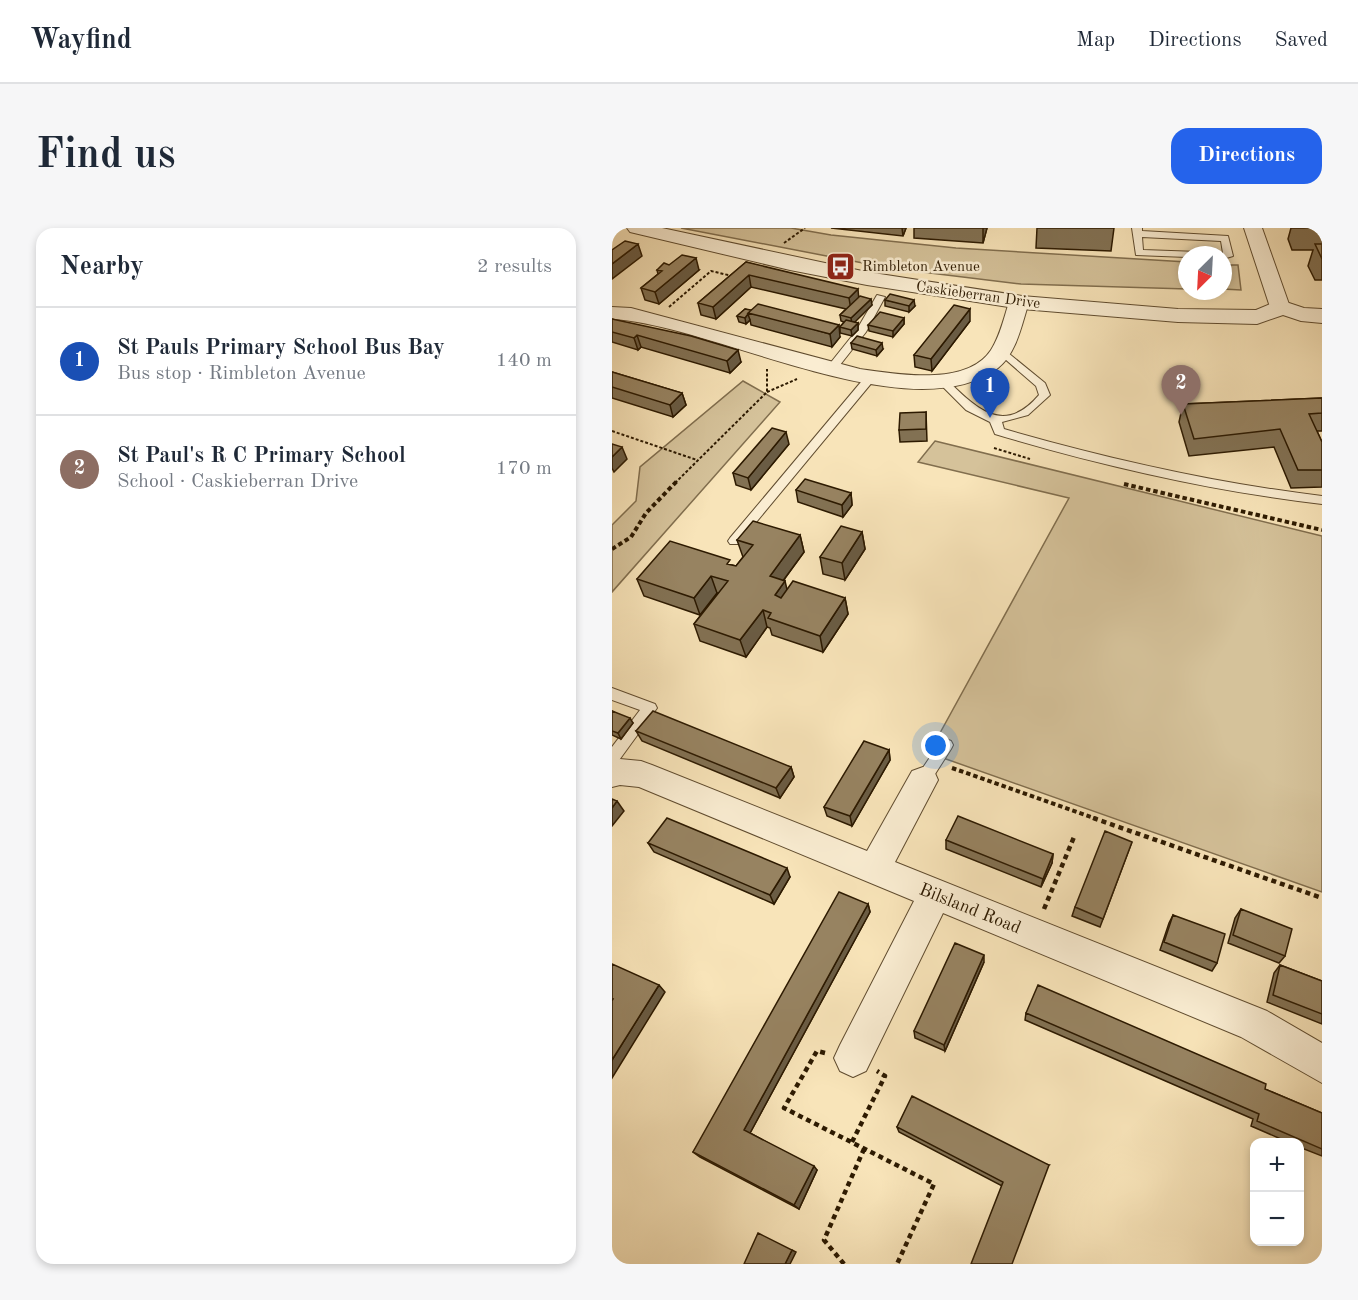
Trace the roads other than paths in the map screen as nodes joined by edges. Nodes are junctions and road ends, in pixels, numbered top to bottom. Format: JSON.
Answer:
{"nodes":[{"id":1,"x":636,"y":228,"type":"edge"},
{"id":2,"x":1252,"y":228,"type":"edge"},
{"id":3,"x":1137,"y":231,"type":"edge"},
{"id":4,"x":1227,"y":246,"type":"edge"},
{"id":5,"x":1178,"y":254,"type":"edge"},
{"id":6,"x":880,"y":297,"type":"dead end"},
{"id":7,"x":1019,"y":302,"type":"junction"},
{"id":8,"x":1280,"y":307,"type":"junction"},
{"id":9,"x":612,"y":313,"type":"edge"},
{"id":10,"x":1322,"y":315,"type":"edge"},
{"id":11,"x":1002,"y":351,"type":"junction"},
{"id":12,"x":832,"y":368,"type":"junction"},
{"id":13,"x":870,"y":378,"type":"junction"},
{"id":14,"x":944,"y":382,"type":"junction"},
{"id":15,"x":995,"y":419,"type":"junction"},
{"id":16,"x":1322,"y":501,"type":"edge"},
{"id":17,"x":734,"y":541,"type":"dead end"},
{"id":18,"x":612,"y":694,"type":"edge"},
{"id":19,"x":946,"y":745,"type":"dead end"},
{"id":20,"x":612,"y":759,"type":"edge"},
{"id":21,"x":929,"y":771,"type":"joint"},
{"id":22,"x":612,"y":774,"type":"edge"},
{"id":23,"x":874,"y":869,"type":"junction"},
{"id":24,"x":935,"y":895,"type":"junction"},
{"id":25,"x":853,"y":1058,"type":"road end"},
{"id":26,"x":1322,"y":1064,"type":"edge"}],
"edges":[{"from":1,"to":7,"type":"street","name":"Caskieberran Drive"},
{"from":2,"to":8,"type":"street"},
{"from":3,"to":4,"type":"lane"},
{"from":3,"to":5,"type":"lane"},
{"from":6,"to":12,"type":"lane"},
{"from":7,"to":8,"type":"street","name":"Caskieberran Drive"},
{"from":7,"to":11,"type":"street"},
{"from":8,"to":10,"type":"street"},
{"from":9,"to":12,"type":"street"},
{"from":11,"to":14,"type":"street"},
{"from":11,"to":15,"type":"lane"},
{"from":12,"to":13,"type":"street"},
{"from":13,"to":14,"type":"street"},
{"from":13,"to":17,"type":"lane"},
{"from":14,"to":15,"type":"lane"},
{"from":15,"to":16,"type":"lane"},
{"from":18,"to":20,"type":"lane"},
{"from":19,"to":21,"type":"lane"},
{"from":21,"to":23,"type":"street"},
{"from":22,"to":23,"type":"street","name":"Bilsland Road"},
{"from":23,"to":24,"type":"street","name":"Bilsland Road"},
{"from":24,"to":25,"type":"street"},
{"from":24,"to":26,"type":"street","name":"Bilsland Road"}]}
